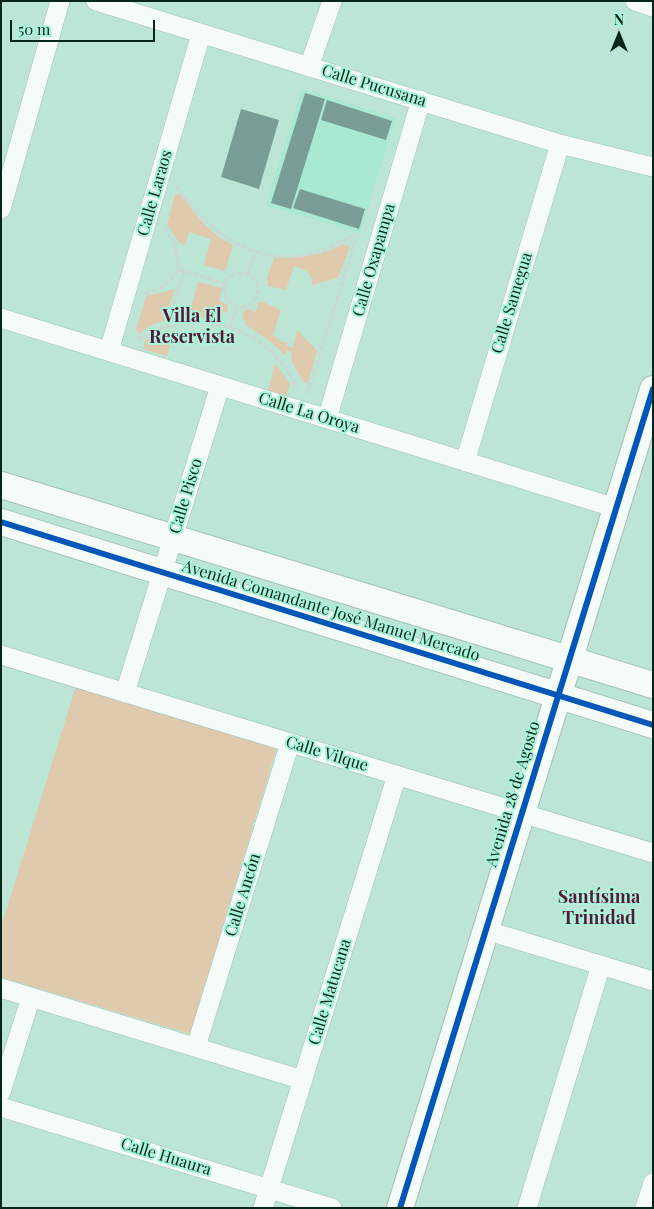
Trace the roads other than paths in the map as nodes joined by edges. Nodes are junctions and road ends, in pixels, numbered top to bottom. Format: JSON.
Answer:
{"nodes":[{"id":1,"x":60,"y":1,"type":"edge"},
{"id":2,"x":96,"y":1,"type":"edge"},
{"id":3,"x":332,"y":1,"type":"edge"},
{"id":4,"x":635,"y":1,"type":"edge"},
{"id":5,"x":653,"y":7,"type":"edge"},
{"id":6,"x":201,"y":34,"type":"junction"},
{"id":7,"x":309,"y":66,"type":"junction"},
{"id":8,"x":421,"y":100,"type":"junction"},
{"id":9,"x":560,"y":144,"type":"junction"},
{"id":10,"x":653,"y":167,"type":"edge"},
{"id":11,"x":1,"y":208,"type":"edge"},
{"id":12,"x":1,"y":318,"type":"edge"},
{"id":13,"x":109,"y":352,"type":"junction"},
{"id":14,"x":220,"y":386,"type":"junction"},
{"id":15,"x":653,"y":389,"type":"edge"},
{"id":16,"x":327,"y":419,"type":"junction"},
{"id":17,"x":465,"y":462,"type":"junction"},
{"id":18,"x":1,"y":485,"type":"edge"},
{"id":19,"x":616,"y":508,"type":"junction"},
{"id":20,"x":1,"y":522,"type":"edge"},
{"id":21,"x":173,"y":538,"type":"junction"},
{"id":22,"x":162,"y":572,"type":"junction"},
{"id":23,"x":1,"y":655,"type":"edge"},
{"id":24,"x":569,"y":659,"type":"junction"},
{"id":25,"x":653,"y":685,"type":"edge"},
{"id":26,"x":125,"y":693,"type":"junction"},
{"id":27,"x":558,"y":696,"type":"junction"},
{"id":28,"x":653,"y":725,"type":"edge"},
{"id":29,"x":290,"y":743,"type":"junction"},
{"id":30,"x":397,"y":775,"type":"junction"},
{"id":31,"x":522,"y":813,"type":"junction"},
{"id":32,"x":653,"y":854,"type":"edge"},
{"id":33,"x":485,"y":930,"type":"junction"},
{"id":34,"x":601,"y":966,"type":"junction"},
{"id":35,"x":653,"y":981,"type":"edge"},
{"id":36,"x":1,"y":988,"type":"edge"},
{"id":37,"x":31,"y":997,"type":"junction"},
{"id":38,"x":196,"y":1048,"type":"junction"},
{"id":39,"x":303,"y":1080,"type":"junction"},
{"id":40,"x":1,"y":1092,"type":"edge"},
{"id":41,"x":1,"y":1107,"type":"edge"},
{"id":42,"x":653,"y":1183,"type":"edge"},
{"id":43,"x":269,"y":1189,"type":"junction"},
{"id":44,"x":263,"y":1208,"type":"edge"},
{"id":45,"x":332,"y":1208,"type":"edge"},
{"id":46,"x":400,"y":1208,"type":"edge"},
{"id":47,"x":527,"y":1208,"type":"edge"},
{"id":48,"x":645,"y":1208,"type":"edge"}],
"edges":[{"from":1,"to":11,"type":"street"},
{"from":2,"to":6,"type":"street","name":"Calle Pucusana"},
{"from":3,"to":7,"type":"street"},
{"from":4,"to":5,"type":"street"},
{"from":6,"to":7,"type":"street","name":"Calle Pucusana"},
{"from":6,"to":13,"type":"street","name":"Calle Laraos"},
{"from":7,"to":8,"type":"street","name":"Calle Pucusana"},
{"from":8,"to":9,"type":"street","name":"Calle Pucusana"},
{"from":8,"to":16,"type":"street","name":"Calle Oxapampa"},
{"from":9,"to":10,"type":"street","name":"Calle Pucusana"},
{"from":9,"to":17,"type":"street","name":"Calle Samegua"},
{"from":12,"to":13,"type":"street","name":"Calle La Oroya"},
{"from":13,"to":14,"type":"street","name":"Calle La Oroya"},
{"from":14,"to":16,"type":"street","name":"Calle La Oroya"},
{"from":14,"to":21,"type":"street","name":"Calle Pisco"},
{"from":15,"to":19,"type":"street","name":"Avenida 28 de Agosto"},
{"from":16,"to":17,"type":"street","name":"Calle La Oroya"},
{"from":17,"to":19,"type":"street","name":"Calle La Oroya"},
{"from":18,"to":21,"type":"street","name":"Avenida Comandante José Manuel Mercado"},
{"from":19,"to":24,"type":"street","name":"Avenida 28 de Agosto"},
{"from":20,"to":22,"type":"street","name":"Avenida Comandante José Manuel Mercado"},
{"from":21,"to":22,"type":"street","name":"Calle Pisco"},
{"from":21,"to":24,"type":"street","name":"Avenida Comandante José Manuel Mercado"},
{"from":22,"to":26,"type":"street","name":"Calle Pisco"},
{"from":22,"to":27,"type":"street","name":"Avenida Comandante José Manuel Mercado"},
{"from":23,"to":26,"type":"street","name":"Calle Vilque"},
{"from":24,"to":25,"type":"street","name":"Avenida Comandante José Manuel Mercado"},
{"from":24,"to":27,"type":"street","name":"Avenida 28 de Agosto"},
{"from":26,"to":29,"type":"street","name":"Calle Vilque"},
{"from":27,"to":28,"type":"street","name":"Avenida Comandante José Manuel Mercado"},
{"from":27,"to":31,"type":"street","name":"Avenida 28 de Agosto"},
{"from":29,"to":30,"type":"street","name":"Calle Vilque"},
{"from":29,"to":38,"type":"street","name":"Calle Ancón"},
{"from":30,"to":31,"type":"street","name":"Calle Vilque"},
{"from":30,"to":39,"type":"street","name":"Calle Matucana"},
{"from":31,"to":32,"type":"street","name":"Calle Vilque"},
{"from":31,"to":33,"type":"street","name":"Avenida 28 de Agosto"},
{"from":33,"to":34,"type":"street"},
{"from":33,"to":46,"type":"street","name":"Avenida 28 de Agosto"},
{"from":34,"to":35,"type":"street"},
{"from":34,"to":47,"type":"street"},
{"from":36,"to":37,"type":"street"},
{"from":37,"to":38,"type":"street"},
{"from":37,"to":40,"type":"street"},
{"from":38,"to":39,"type":"street"},
{"from":39,"to":43,"type":"street","name":"Calle Matucana"},
{"from":41,"to":43,"type":"street","name":"Calle Huaura"},
{"from":42,"to":48,"type":"street"},
{"from":43,"to":44,"type":"street","name":"Calle Matucana"},
{"from":43,"to":45,"type":"street","name":"Calle Huaura"}]}
